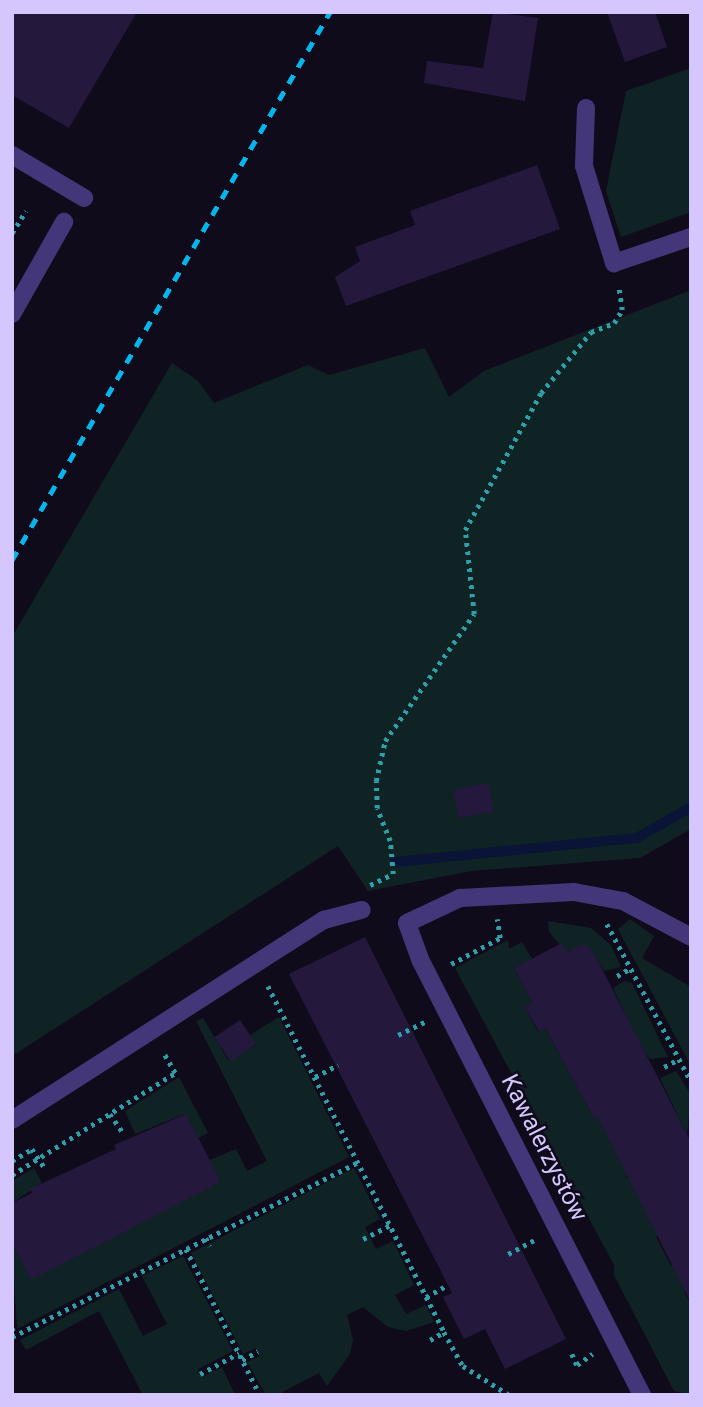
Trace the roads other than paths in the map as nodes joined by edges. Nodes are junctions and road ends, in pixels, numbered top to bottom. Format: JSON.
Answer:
{"nodes":[{"id":1,"x":586,"y":108,"type":"dead end"},
{"id":2,"x":12,"y":155,"type":"edge"},
{"id":3,"x":84,"y":198,"type":"dead end"},
{"id":4,"x":64,"y":222,"type":"dead end"},
{"id":5,"x":691,"y":237,"type":"edge"},
{"id":6,"x":12,"y":314,"type":"edge"},
{"id":7,"x":362,"y":910,"type":"dead end"},
{"id":8,"x":691,"y":937,"type":"edge"},
{"id":9,"x":12,"y":1120,"type":"edge"},
{"id":10,"x":642,"y":1395,"type":"edge"}],
"edges":[{"from":1,"to":5,"type":"street"},
{"from":2,"to":3,"type":"street"},
{"from":4,"to":6,"type":"street"},
{"from":7,"to":9,"type":"street"},
{"from":8,"to":10,"type":"street","name":"Kawalerzystów"}]}
